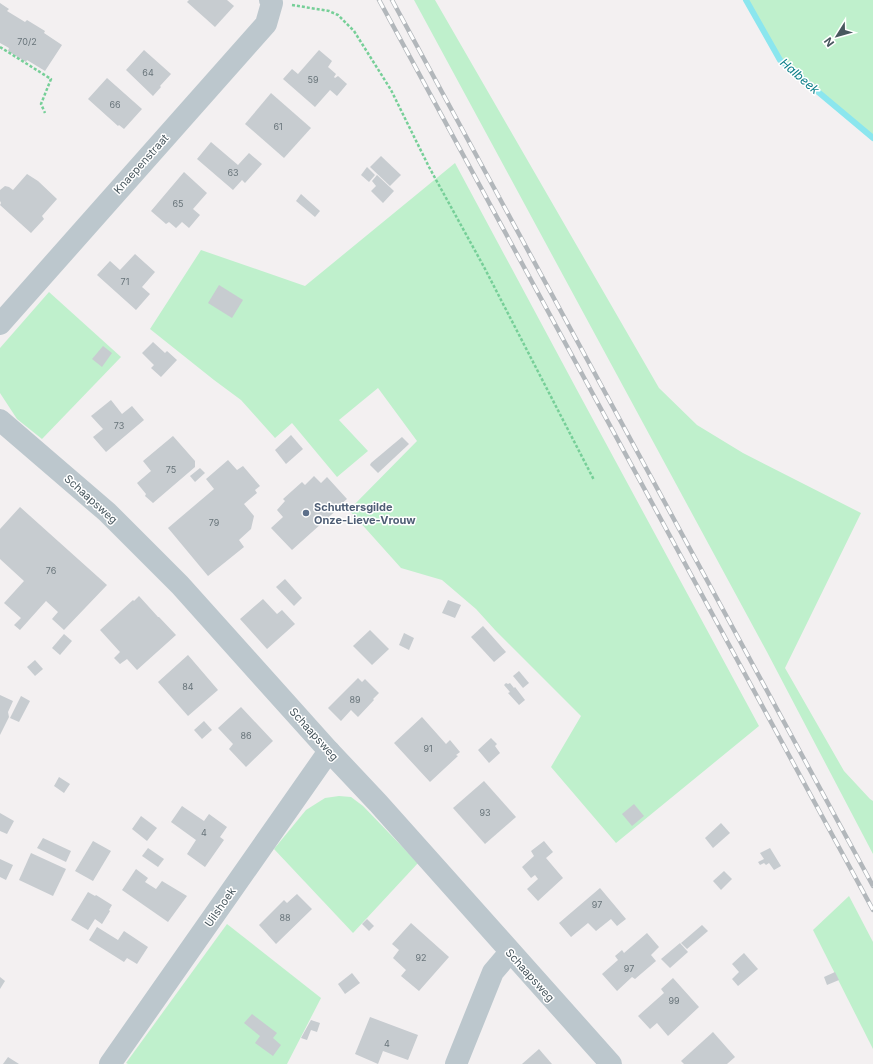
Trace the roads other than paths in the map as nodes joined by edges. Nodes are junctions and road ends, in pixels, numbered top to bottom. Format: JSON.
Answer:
{"nodes":[{"id":1,"x":271,"y":1,"type":"edge"},
{"id":2,"x":0,"y":324,"type":"edge"},
{"id":3,"x":0,"y":420,"type":"edge"},
{"id":4,"x":330,"y":751,"type":"junction"},
{"id":5,"x":510,"y":952,"type":"junction"},
{"id":6,"x":110,"y":1064,"type":"edge"},
{"id":7,"x":456,"y":1064,"type":"edge"},
{"id":8,"x":611,"y":1064,"type":"edge"}],
"edges":[{"from":1,"to":2,"type":"street","name":"Knaepenstraat"},
{"from":3,"to":4,"type":"street","name":"Schaapsweg"},
{"from":4,"to":5,"type":"street","name":"Schaapsweg"},
{"from":4,"to":6,"type":"street","name":"Uilshoek"},
{"from":5,"to":7,"type":"street"},
{"from":5,"to":8,"type":"street","name":"Schaapsweg"}]}
